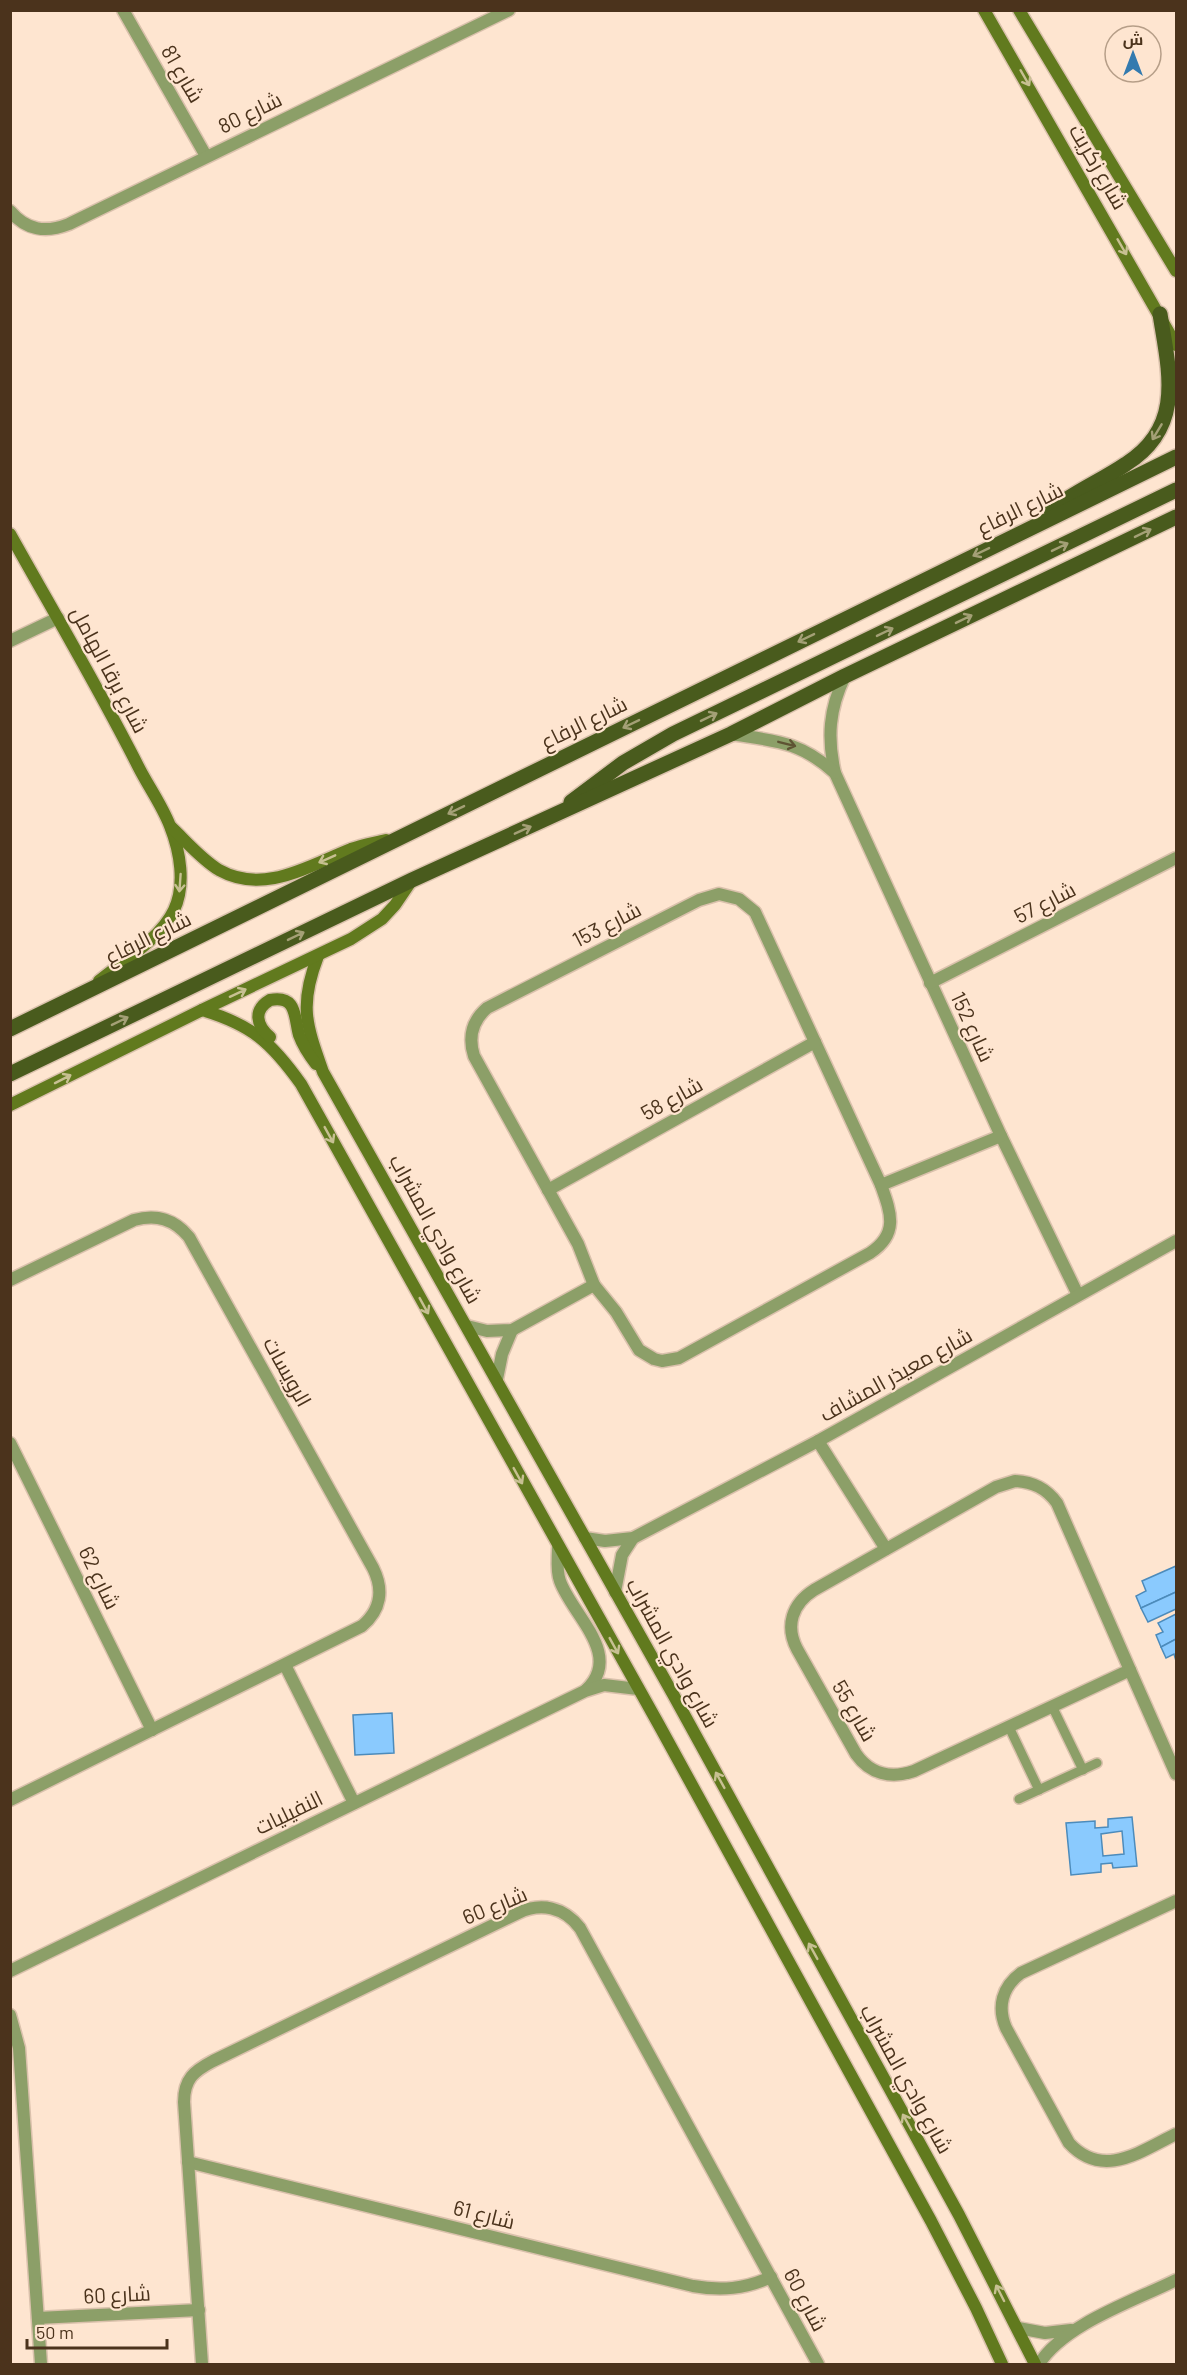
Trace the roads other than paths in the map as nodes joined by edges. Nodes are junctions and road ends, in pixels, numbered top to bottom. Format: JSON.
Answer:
{"nodes":[{"id":1,"x":123,"y":10,"type":"edge"},
{"id":2,"x":508,"y":10,"type":"edge"},
{"id":3,"x":984,"y":10,"type":"edge"},
{"id":4,"x":1019,"y":10,"type":"edge"},
{"id":5,"x":206,"y":156,"type":"junction"},
{"id":6,"x":10,"y":211,"type":"edge"},
{"id":7,"x":1176,"y":271,"type":"edge"},
{"id":8,"x":1160,"y":314,"type":"junction"},
{"id":9,"x":1176,"y":345,"type":"edge"},
{"id":10,"x":1176,"y":457,"type":"edge"},
{"id":11,"x":1176,"y":490,"type":"edge"},
{"id":12,"x":1176,"y":517,"type":"edge"},
{"id":13,"x":1033,"y":526,"type":"junction"},
{"id":14,"x":10,"y":534,"type":"edge"},
{"id":15,"x":58,"y":618,"type":"junction"},
{"id":16,"x":10,"y":641,"type":"edge"},
{"id":17,"x":845,"y":676,"type":"junction"},
{"id":18,"x":731,"y":734,"type":"junction"},
{"id":19,"x":835,"y":773,"type":"junction"},
{"id":20,"x":555,"y":816,"type":"junction"},
{"id":21,"x":170,"y":826,"type":"junction"},
{"id":22,"x":403,"y":836,"type":"junction"},
{"id":23,"x":1176,"y":858,"type":"edge"},
{"id":24,"x":412,"y":880,"type":"junction"},
{"id":25,"x":318,"y":956,"type":"junction"},
{"id":26,"x":930,"y":983,"type":"junction"},
{"id":27,"x":85,"y":992,"type":"junction"},
{"id":28,"x":202,"y":1010,"type":"junction"},
{"id":29,"x":10,"y":1029,"type":"edge"},
{"id":30,"x":815,"y":1042,"type":"junction"},
{"id":31,"x":324,"y":1072,"type":"junction"},
{"id":32,"x":10,"y":1074,"type":"edge"},
{"id":33,"x":300,"y":1084,"type":"junction"},
{"id":34,"x":10,"y":1106,"type":"edge"},
{"id":35,"x":1001,"y":1136,"type":"junction"},
{"id":36,"x":881,"y":1185,"type":"junction"},
{"id":37,"x":549,"y":1190,"type":"junction"},
{"id":38,"x":1176,"y":1241,"type":"edge"},
{"id":39,"x":10,"y":1280,"type":"edge"},
{"id":40,"x":594,"y":1285,"type":"junction"},
{"id":41,"x":1078,"y":1295,"type":"junction"},
{"id":42,"x":467,"y":1326,"type":"junction"},
{"id":43,"x":512,"y":1330,"type":"junction"},
{"id":44,"x":497,"y":1379,"type":"junction"},
{"id":45,"x":818,"y":1441,"type":"junction"},
{"id":46,"x":10,"y":1443,"type":"edge"},
{"id":47,"x":585,"y":1538,"type":"junction"},
{"id":48,"x":633,"y":1538,"type":"junction"},
{"id":49,"x":558,"y":1548,"type":"junction"},
{"id":50,"x":886,"y":1549,"type":"junction"},
{"id":51,"x":615,"y":1592,"type":"junction"},
{"id":52,"x":285,"y":1665,"type":"junction"},
{"id":53,"x":1130,"y":1670,"type":"junction"},
{"id":54,"x":638,"y":1689,"type":"junction"},
{"id":55,"x":585,"y":1690,"type":"junction"},
{"id":56,"x":1052,"y":1706,"type":"junction"},
{"id":57,"x":1009,"y":1727,"type":"junction"},
{"id":58,"x":152,"y":1730,"type":"junction"},
{"id":59,"x":1097,"y":1763,"type":"dead end"},
{"id":60,"x":1176,"y":1769,"type":"edge"},
{"id":61,"x":1083,"y":1770,"type":"junction"},
{"id":62,"x":1039,"y":1790,"type":"junction"},
{"id":63,"x":1019,"y":1799,"type":"dead end"},
{"id":64,"x":10,"y":1800,"type":"edge"},
{"id":65,"x":354,"y":1803,"type":"junction"},
{"id":66,"x":1176,"y":1901,"type":"edge"},
{"id":67,"x":10,"y":1971,"type":"edge"},
{"id":68,"x":10,"y":2014,"type":"edge"},
{"id":69,"x":1176,"y":2134,"type":"edge"},
{"id":70,"x":188,"y":2162,"type":"junction"},
{"id":71,"x":771,"y":2277,"type":"junction"},
{"id":72,"x":1176,"y":2280,"type":"edge"},
{"id":73,"x":199,"y":2310,"type":"junction"},
{"id":74,"x":38,"y":2318,"type":"junction"},
{"id":75,"x":1018,"y":2328,"type":"junction"},
{"id":76,"x":1072,"y":2330,"type":"junction"},
{"id":77,"x":41,"y":2364,"type":"edge"},
{"id":78,"x":202,"y":2364,"type":"edge"},
{"id":79,"x":818,"y":2364,"type":"edge"},
{"id":80,"x":1002,"y":2364,"type":"edge"},
{"id":81,"x":1037,"y":2364,"type":"edge"}],
"edges":[{"from":1,"to":5,"type":"street","name":"شارع 81"},
{"from":2,"to":5,"type":"street","name":"شارع 80"},
{"from":3,"to":8,"type":"street","name":"شارع زكريت","one_way":true},
{"from":4,"to":7,"type":"street","name":"شارع زكريت"},
{"from":5,"to":6,"type":"street","name":"شارع 80"},
{"from":8,"to":9,"type":"street","name":"شارع زكريت"},
{"from":8,"to":13,"type":"main road","one_way":true},
{"from":10,"to":13,"type":"main road","name":"شارع الرفاع"},
{"from":20,"to":11,"type":"main road","one_way":true},
{"from":17,"to":12,"type":"main road","one_way":true},
{"from":13,"to":22,"type":"main road","name":"شارع الرفاع","one_way":true},
{"from":14,"to":15,"type":"street","name":"شارع برقا الهامل"},
{"from":15,"to":16,"type":"street"},
{"from":15,"to":21,"type":"street","name":"شارع برقا الهامل"},
{"from":17,"to":18,"type":"main road"},
{"from":17,"to":19,"type":"street","name":"شارع 152"},
{"from":18,"to":19,"type":"street","name":"شارع 152","one_way":true},
{"from":18,"to":20,"type":"main road"},
{"from":19,"to":26,"type":"street","name":"شارع 152"},
{"from":24,"to":20,"type":"main road","one_way":true},
{"from":22,"to":21,"type":"street","name":"شارع برقا الهامل","one_way":true},
{"from":21,"to":27,"type":"street","name":"شارع برقا الهامل","one_way":true},
{"from":22,"to":27,"type":"main road","name":"شارع الرفاع"},
{"from":23,"to":26,"type":"street","name":"شارع 57"},
{"from":24,"to":25,"type":"street"},
{"from":32,"to":24,"type":"main road","one_way":true},
{"from":28,"to":25,"type":"street","one_way":true},
{"from":25,"to":31,"type":"street","name":"شارع وادي المشراب"},
{"from":26,"to":35,"type":"street","name":"شارع 152"},
{"from":27,"to":29,"type":"main road","name":"شارع الرفاع"},
{"from":28,"to":33,"type":"street"},
{"from":34,"to":28,"type":"street","one_way":true},
{"from":30,"to":36,"type":"street","name":"شارع 153"},
{"from":30,"to":37,"type":"street","name":"شارع 58"},
{"from":30,"to":37,"type":"street","name":"شارع 153"},
{"from":31,"to":33,"type":"street"},
{"from":31,"to":42,"type":"street","name":"شارع وادي المشراب"},
{"from":33,"to":49,"type":"street","one_way":true},
{"from":35,"to":36,"type":"street"},
{"from":35,"to":41,"type":"street","name":"شارع 152"},
{"from":36,"to":40,"type":"street","name":"شارع 153"},
{"from":37,"to":40,"type":"street","name":"شارع 153"},
{"from":38,"to":41,"type":"street","name":"شارع معيذر المشاف"},
{"from":39,"to":52,"type":"street","name":"الرويسات"},
{"from":40,"to":43,"type":"street"},
{"from":41,"to":45,"type":"street","name":"شارع معيذر المشاف"},
{"from":42,"to":43,"type":"street"},
{"from":42,"to":44,"type":"street","name":"شارع وادي المشراب"},
{"from":43,"to":44,"type":"street"},
{"from":44,"to":47,"type":"street","name":"شارع وادي المشراب"},
{"from":45,"to":48,"type":"street","name":"شارع معيذر المشاف"},
{"from":45,"to":50,"type":"street"},
{"from":46,"to":58,"type":"street","name":"شارع 62"},
{"from":47,"to":48,"type":"street","name":"شارع معيذر المشاف"},
{"from":47,"to":51,"type":"street","name":"شارع وادي المشراب"},
{"from":48,"to":51,"type":"street"},
{"from":49,"to":54,"type":"street","one_way":true},
{"from":49,"to":55,"type":"street"},
{"from":50,"to":53,"type":"street","name":"شارع 55"},
{"from":50,"to":57,"type":"street","name":"شارع 55"},
{"from":75,"to":51,"type":"street","name":"شارع وادي المشراب","one_way":true},
{"from":52,"to":58,"type":"street","name":"الرويسات"},
{"from":52,"to":65,"type":"street"},
{"from":53,"to":56,"type":"street","name":"شارع 55"},
{"from":53,"to":60,"type":"street","name":"شارع 55"},
{"from":54,"to":55,"type":"street","name":"النفيليات"},
{"from":54,"to":80,"type":"street"},
{"from":55,"to":65,"type":"street","name":"النفيليات"},
{"from":56,"to":57,"type":"street","name":"شارع 55"},
{"from":56,"to":61,"type":"lane"},
{"from":57,"to":62,"type":"lane"},
{"from":58,"to":64,"type":"street","name":"الرويسات"},
{"from":59,"to":61,"type":"lane"},
{"from":61,"to":62,"type":"lane"},
{"from":62,"to":63,"type":"lane"},
{"from":65,"to":67,"type":"street","name":"النفيليات"},
{"from":66,"to":69,"type":"street"},
{"from":68,"to":74,"type":"street"},
{"from":70,"to":71,"type":"street","name":"شارع 61"},
{"from":70,"to":71,"type":"street","name":"شارع 60"},
{"from":70,"to":73,"type":"street","name":"شارع 60"},
{"from":71,"to":79,"type":"street","name":"شارع 60"},
{"from":72,"to":76,"type":"street"},
{"from":73,"to":74,"type":"street","name":"شارع 60"},
{"from":73,"to":78,"type":"street","name":"شارع 60"},
{"from":74,"to":77,"type":"street"},
{"from":75,"to":76,"type":"street"},
{"from":75,"to":81,"type":"street","name":"شارع وادي المشراب"},
{"from":76,"to":81,"type":"street"}]}
